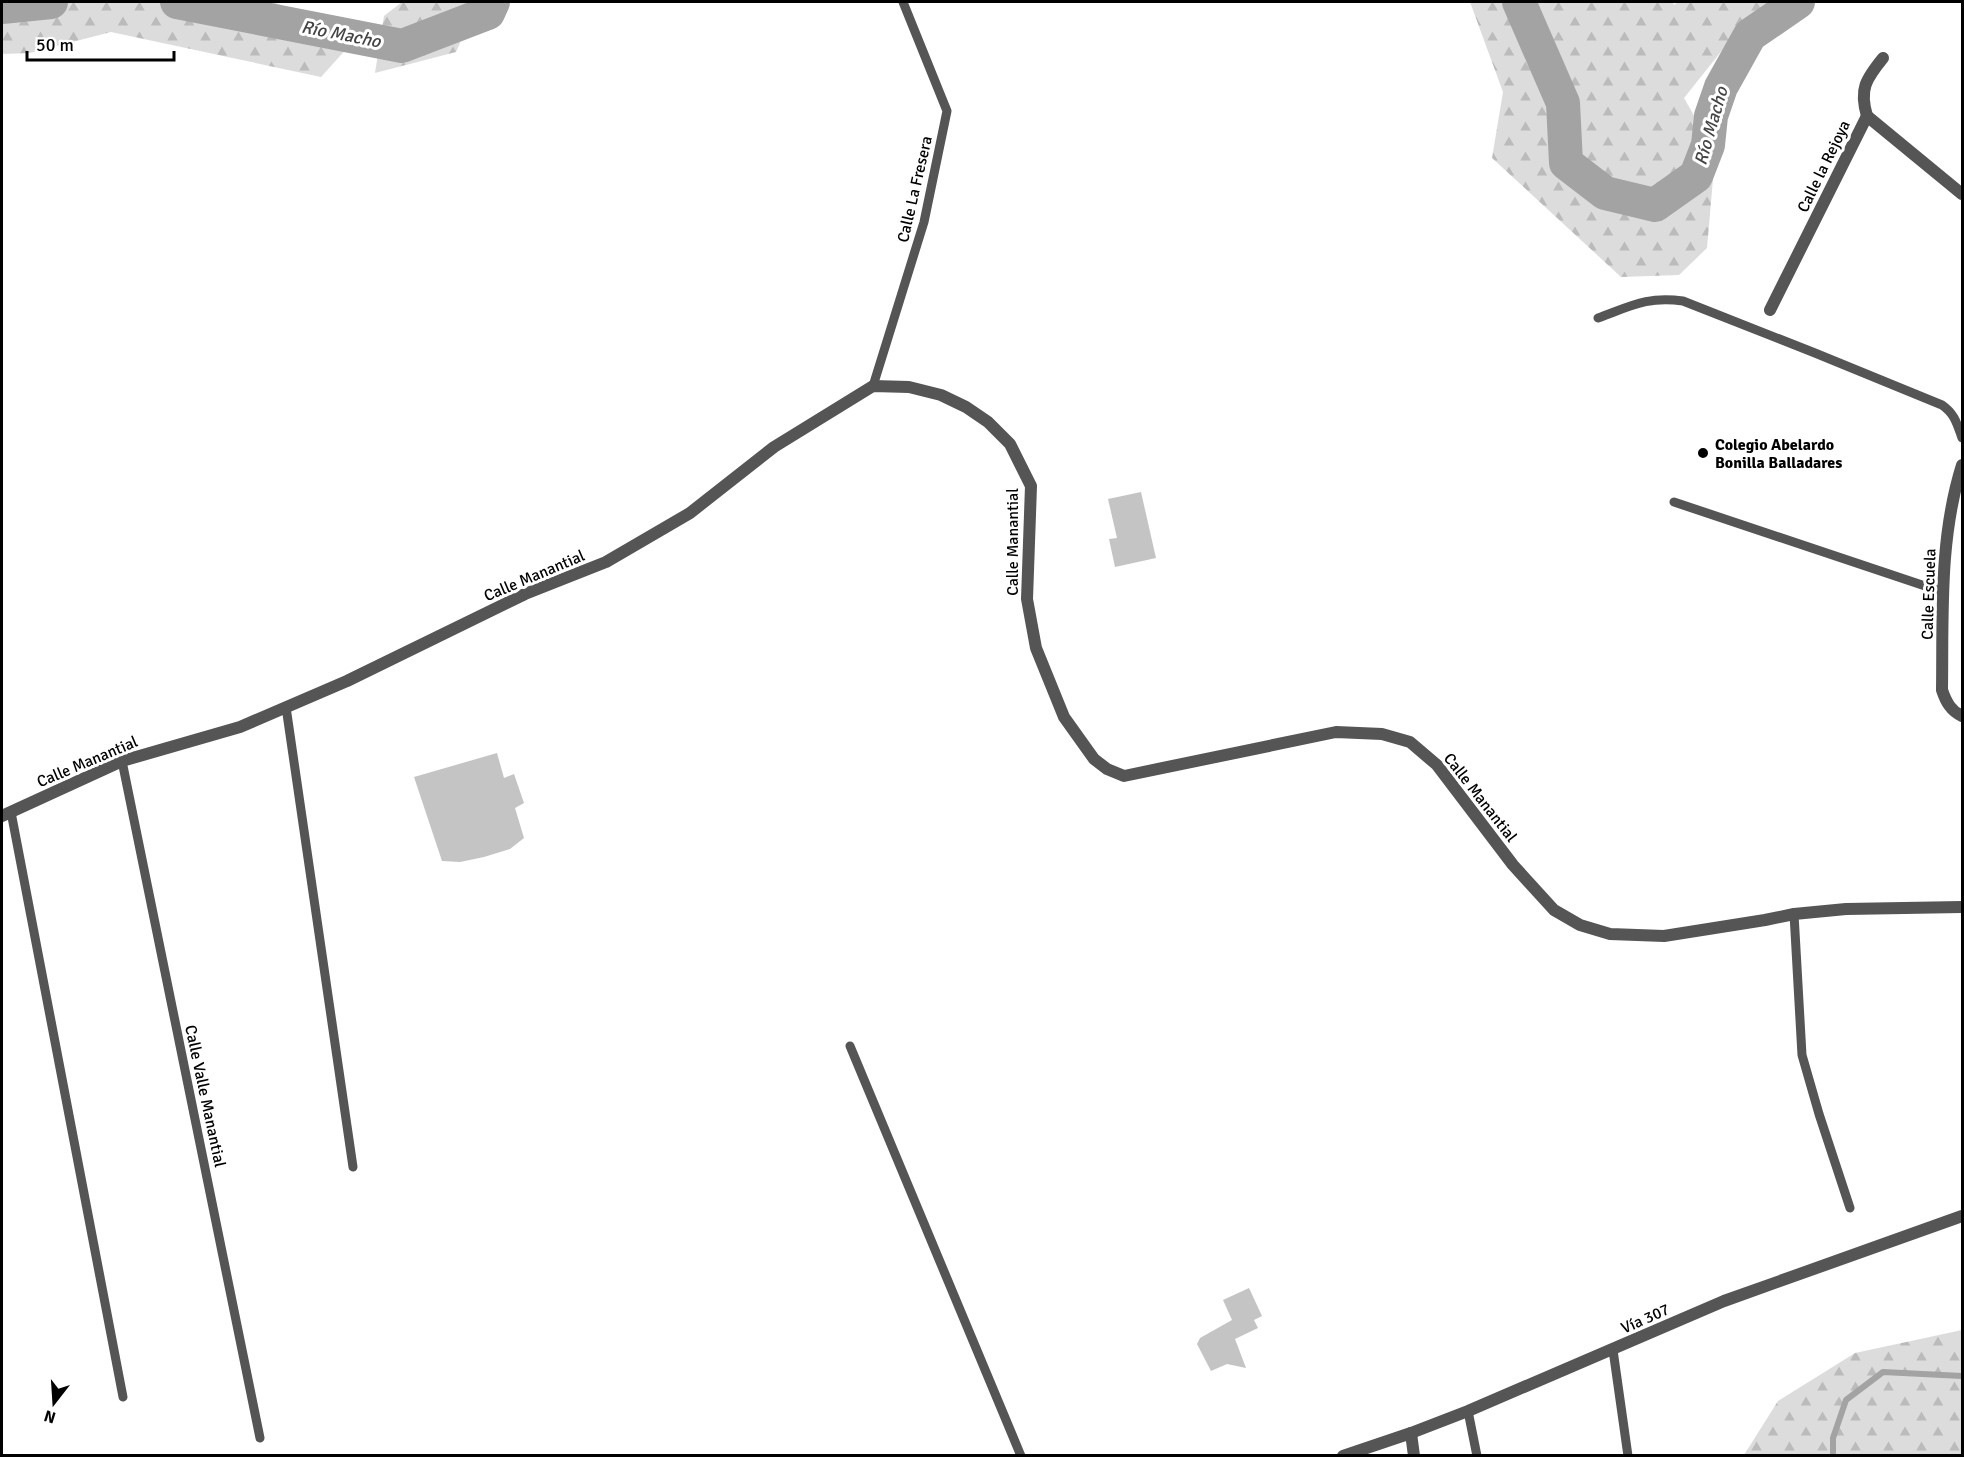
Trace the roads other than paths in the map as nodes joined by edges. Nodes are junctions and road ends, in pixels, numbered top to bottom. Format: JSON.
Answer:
{"nodes":[{"id":1,"x":903,"y":2,"type":"edge"},
{"id":2,"x":1883,"y":58,"type":"dead end"},
{"id":3,"x":1867,"y":116,"type":"junction"},
{"id":4,"x":1962,"y":194,"type":"edge"},
{"id":5,"x":1770,"y":310,"type":"dead end"},
{"id":6,"x":1598,"y":318,"type":"dead end"},
{"id":7,"x":873,"y":386,"type":"junction"},
{"id":8,"x":1962,"y":438,"type":"edge"},
{"id":9,"x":1962,"y":465,"type":"edge"},
{"id":10,"x":1674,"y":502,"type":"dead end"},
{"id":11,"x":1943,"y":592,"type":"junction"},
{"id":12,"x":286,"y":707,"type":"junction"},
{"id":13,"x":1962,"y":716,"type":"edge"},
{"id":14,"x":122,"y":761,"type":"junction"},
{"id":15,"x":6,"y":814,"type":"edge"},
{"id":16,"x":1962,"y":906,"type":"edge"},
{"id":17,"x":1794,"y":914,"type":"junction"},
{"id":18,"x":850,"y":1046,"type":"dead end"},
{"id":19,"x":353,"y":1167,"type":"dead end"},
{"id":20,"x":1850,"y":1208,"type":"dead end"},
{"id":21,"x":1962,"y":1216,"type":"edge"},
{"id":22,"x":1613,"y":1350,"type":"junction"},
{"id":23,"x":123,"y":1397,"type":"dead end"},
{"id":24,"x":1468,"y":1411,"type":"junction"},
{"id":25,"x":1411,"y":1433,"type":"junction"},
{"id":26,"x":260,"y":1438,"type":"dead end"},
{"id":27,"x":1021,"y":1455,"type":"edge"},
{"id":28,"x":1343,"y":1455,"type":"edge"},
{"id":29,"x":1414,"y":1455,"type":"edge"},
{"id":30,"x":1477,"y":1455,"type":"edge"},
{"id":31,"x":1628,"y":1455,"type":"edge"}],
"edges":[{"from":1,"to":7,"type":"lane","name":"Calle La Fresera"},
{"from":2,"to":3,"type":"street"},
{"from":3,"to":4,"type":"street","name":"Calle la Rejoya"},
{"from":3,"to":5,"type":"street","name":"Calle la Rejoya"},
{"from":6,"to":8,"type":"lane"},
{"from":7,"to":12,"type":"street","name":"Calle Manantial"},
{"from":7,"to":17,"type":"street","name":"Calle Manantial"},
{"from":9,"to":11,"type":"street","name":"Calle Escuela"},
{"from":10,"to":11,"type":"lane"},
{"from":11,"to":13,"type":"street","name":"Calle Escuela"},
{"from":12,"to":14,"type":"street","name":"Calle Manantial"},
{"from":12,"to":19,"type":"lane"},
{"from":14,"to":15,"type":"street","name":"Calle Manantial"},
{"from":14,"to":26,"type":"lane","name":"Calle Valle Manantial"},
{"from":15,"to":23,"type":"lane"},
{"from":16,"to":17,"type":"street","name":"Calle Manantial"},
{"from":17,"to":20,"type":"lane"},
{"from":18,"to":27,"type":"lane"},
{"from":21,"to":22,"type":"street","name":"Vía 307"},
{"from":22,"to":24,"type":"street","name":"Vía 307"},
{"from":22,"to":31,"type":"lane"},
{"from":24,"to":25,"type":"street","name":"Vía 307"},
{"from":24,"to":30,"type":"lane"},
{"from":25,"to":28,"type":"street","name":"Vía 307"},
{"from":25,"to":29,"type":"street"}]}
